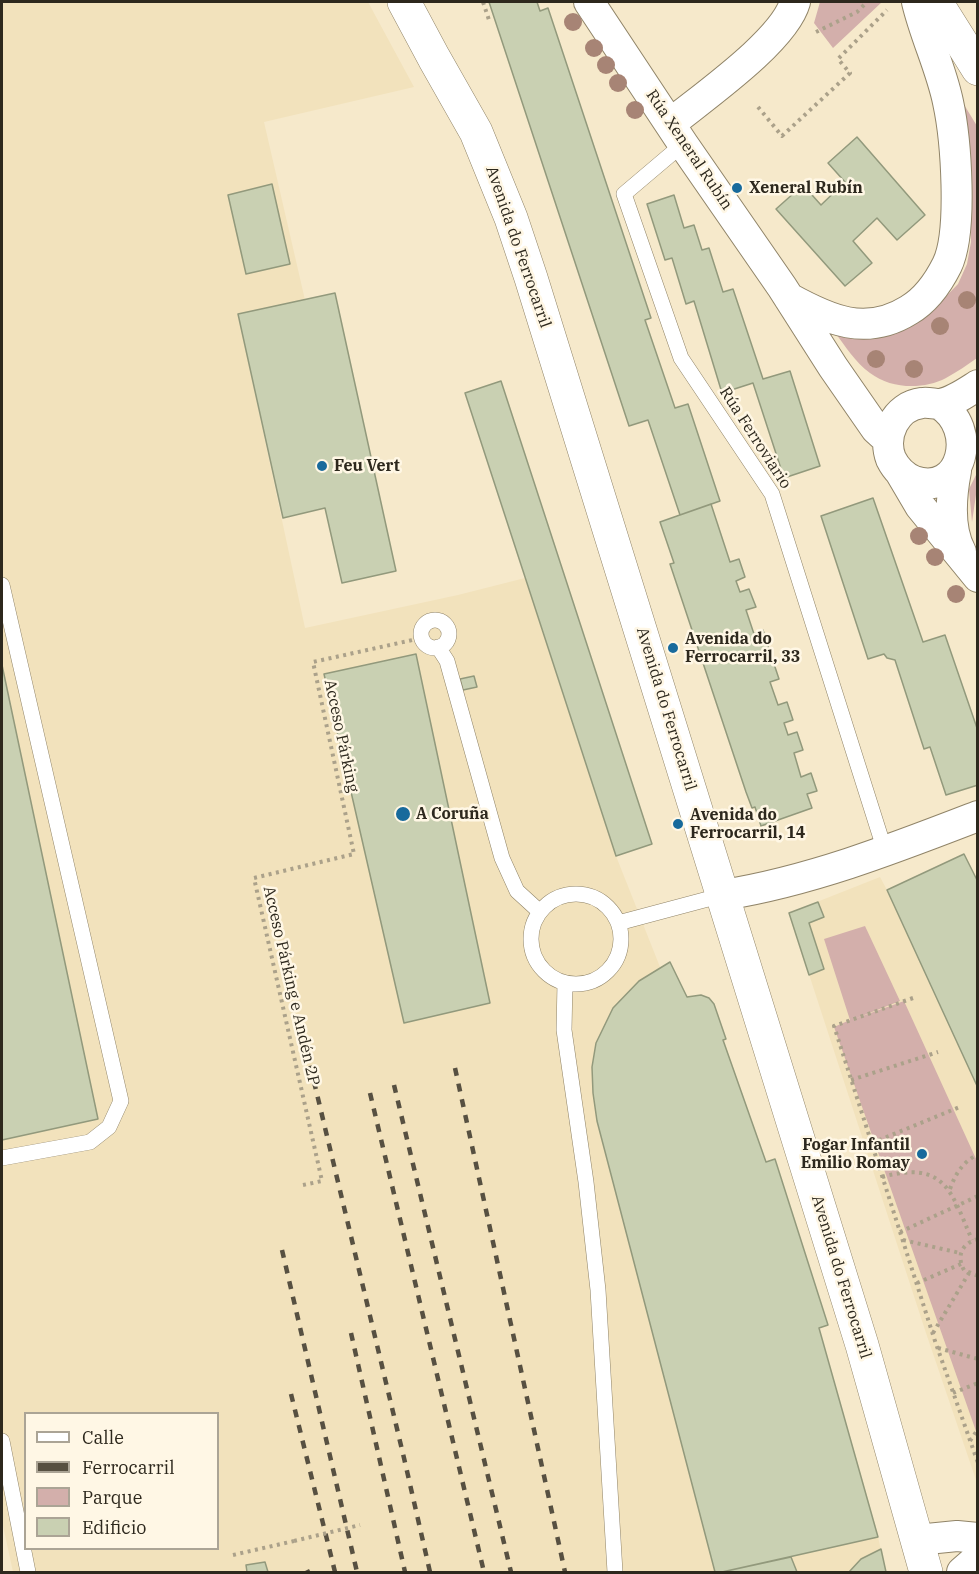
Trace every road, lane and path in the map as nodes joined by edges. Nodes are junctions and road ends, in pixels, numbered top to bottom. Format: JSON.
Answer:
{"nodes":[{"id":1,"x":404,"y":2,"type":"edge"},
{"id":2,"x":483,"y":2,"type":"edge"},
{"id":3,"x":590,"y":2,"type":"edge"},
{"id":4,"x":795,"y":2,"type":"edge"},
{"id":5,"x":864,"y":2,"type":"edge"},
{"id":6,"x":936,"y":2,"type":"edge"},
{"id":7,"x":903,"y":4,"type":"edge"},
{"id":8,"x":489,"y":20,"type":"dead end"},
{"id":9,"x":811,"y":34,"type":"dead end"},
{"id":10,"x":978,"y":69,"type":"edge"},
{"id":11,"x":758,"y":107,"type":"dead end"},
{"id":12,"x":676,"y":134,"type":"junction"},
{"id":13,"x":789,"y":298,"type":"junction"},
{"id":14,"x":833,"y":367,"type":"junction"},
{"id":15,"x":978,"y":385,"type":"edge"},
{"id":16,"x":926,"y":405,"type":"junction"},
{"id":17,"x":888,"y":441,"type":"junction"},
{"id":18,"x":967,"y":455,"type":"edge"},
{"id":19,"x":900,"y":472,"type":"junction"},
{"id":20,"x":972,"y":570,"type":"edge"},
{"id":21,"x":2,"y":585,"type":"edge"},
{"id":22,"x":422,"y":638,"type":"junction"},
{"id":23,"x":438,"y":647,"type":"junction"},
{"id":24,"x":978,"y":816,"type":"edge"},
{"id":25,"x":885,"y":851,"type":"junction"},
{"id":26,"x":354,"y":854,"type":"joint"},
{"id":27,"x":723,"y":895,"type":"junction"},
{"id":28,"x":540,"y":912,"type":"junction"},
{"id":29,"x":618,"y":923,"type":"junction"},
{"id":30,"x":565,"y":984,"type":"junction"},
{"id":31,"x":913,"y":998,"type":"dead end"},
{"id":32,"x":938,"y":1052,"type":"dead end"},
{"id":33,"x":851,"y":1080,"type":"junction"},
{"id":34,"x":962,"y":1106,"type":"dead end"},
{"id":35,"x":871,"y":1143,"type":"junction"},
{"id":36,"x":978,"y":1154,"type":"edge"},
{"id":37,"x":2,"y":1158,"type":"edge"},
{"id":38,"x":882,"y":1177,"type":"junction"},
{"id":39,"x":303,"y":1185,"type":"dead end"},
{"id":40,"x":950,"y":1189,"type":"junction"},
{"id":41,"x":978,"y":1196,"type":"edge"},
{"id":42,"x":957,"y":1205,"type":"junction"},
{"id":43,"x":900,"y":1232,"type":"junction"},
{"id":44,"x":978,"y":1239,"type":"edge"},
{"id":45,"x":903,"y":1240,"type":"junction"},
{"id":46,"x":972,"y":1240,"type":"junction"},
{"id":47,"x":960,"y":1252,"type":"junction"},
{"id":48,"x":961,"y":1264,"type":"junction"},
{"id":49,"x":969,"y":1273,"type":"junction"},
{"id":50,"x":978,"y":1276,"type":"edge"},
{"id":51,"x":916,"y":1283,"type":"junction"},
{"id":52,"x":933,"y":1333,"type":"junction"},
{"id":53,"x":938,"y":1348,"type":"junction"},
{"id":54,"x":978,"y":1359,"type":"edge"},
{"id":55,"x":978,"y":1383,"type":"edge"},
{"id":56,"x":953,"y":1393,"type":"junction"},
{"id":57,"x":978,"y":1429,"type":"edge"},
{"id":58,"x":978,"y":1438,"type":"edge"},
{"id":59,"x":2,"y":1441,"type":"edge"},
{"id":60,"x":970,"y":1441,"type":"junction"},
{"id":61,"x":978,"y":1463,"type":"edge"},
{"id":62,"x":360,"y":1526,"type":"dead end"},
{"id":63,"x":978,"y":1538,"type":"edge"},
{"id":64,"x":917,"y":1540,"type":"junction"},
{"id":65,"x":232,"y":1555,"type":"dead end"},
{"id":66,"x":978,"y":1558,"type":"edge"},
{"id":67,"x":28,"y":1572,"type":"edge"},
{"id":68,"x":615,"y":1572,"type":"edge"},
{"id":69,"x":926,"y":1572,"type":"edge"},
{"id":70,"x":962,"y":1572,"type":"edge"}],
"edges":[{"from":1,"to":27,"type":"street","name":"Avenida do Ferrocarril"},
{"from":2,"to":8,"type":"path"},
{"from":3,"to":12,"type":"street","name":"Rúa Xeneral Rubín"},
{"from":4,"to":12,"type":"street"},
{"from":5,"to":9,"type":"path"},
{"from":6,"to":10,"type":"street"},
{"from":7,"to":11,"type":"path"},
{"from":7,"to":13,"type":"street","name":"Rúa Xeneral Rubín"},
{"from":12,"to":13,"type":"street","name":"Rúa Xeneral Rubín"},
{"from":12,"to":25,"type":"lane","name":"Rúa Ferroviario"},
{"from":13,"to":14,"type":"street","name":"Rúa Xeneral Rubín"},
{"from":14,"to":16,"type":"street","name":"Rúa Xeneral Rubín"},
{"from":14,"to":17,"type":"street","name":"Rúa Xeneral Rubín"},
{"from":15,"to":16,"type":"street"},
{"from":16,"to":17,"type":"street"},
{"from":16,"to":18,"type":"street","name":"Rúa Xeneral Rubín"},
{"from":17,"to":19,"type":"street","name":"Rúa Xeneral Rubín"},
{"from":18,"to":19,"type":"street"},
{"from":18,"to":20,"type":"street","name":"Rúa Xeneral Rubín"},
{"from":19,"to":20,"type":"street","name":"Rúa Xeneral Rubín"},
{"from":21,"to":37,"type":"lane"},
{"from":22,"to":23,"type":"lane"},
{"from":22,"to":23,"type":"lane"},
{"from":22,"to":26,"type":"path","name":"Acceso Párking"},
{"from":23,"to":28,"type":"lane"},
{"from":24,"to":25,"type":"street"},
{"from":25,"to":27,"type":"street"},
{"from":26,"to":39,"type":"path","name":"Acceso Párking e Andén 2P"},
{"from":27,"to":29,"type":"lane"},
{"from":27,"to":64,"type":"street","name":"Avenida do Ferrocarril"},
{"from":28,"to":29,"type":"lane"},
{"from":28,"to":30,"type":"lane"},
{"from":29,"to":30,"type":"lane"},
{"from":30,"to":68,"type":"lane"},
{"from":31,"to":33,"type":"path"},
{"from":32,"to":33,"type":"path"},
{"from":33,"to":35,"type":"path"},
{"from":34,"to":35,"type":"path"},
{"from":35,"to":38,"type":"path"},
{"from":36,"to":40,"type":"path"},
{"from":38,"to":40,"type":"path"},
{"from":38,"to":43,"type":"path"},
{"from":40,"to":42,"type":"path"},
{"from":41,"to":42,"type":"path"},
{"from":42,"to":43,"type":"path"},
{"from":42,"to":46,"type":"path"},
{"from":43,"to":45,"type":"path"},
{"from":44,"to":46,"type":"path"},
{"from":45,"to":47,"type":"path"},
{"from":45,"to":51,"type":"path"},
{"from":46,"to":47,"type":"path"},
{"from":47,"to":48,"type":"path"},
{"from":48,"to":49,"type":"path"},
{"from":48,"to":51,"type":"path"},
{"from":49,"to":50,"type":"path"},
{"from":49,"to":52,"type":"path"},
{"from":51,"to":52,"type":"path"},
{"from":52,"to":53,"type":"path"},
{"from":53,"to":54,"type":"path"},
{"from":53,"to":56,"type":"path"},
{"from":55,"to":56,"type":"path"},
{"from":56,"to":60,"type":"path"},
{"from":57,"to":60,"type":"path"},
{"from":58,"to":60,"type":"path"},
{"from":59,"to":67,"type":"lane"},
{"from":60,"to":61,"type":"path"},
{"from":62,"to":65,"type":"path","bridge":true},
{"from":63,"to":64,"type":"street"},
{"from":64,"to":69,"type":"street","name":"Avenida do Ferrocarril"},
{"from":66,"to":70,"type":"street"}]}
